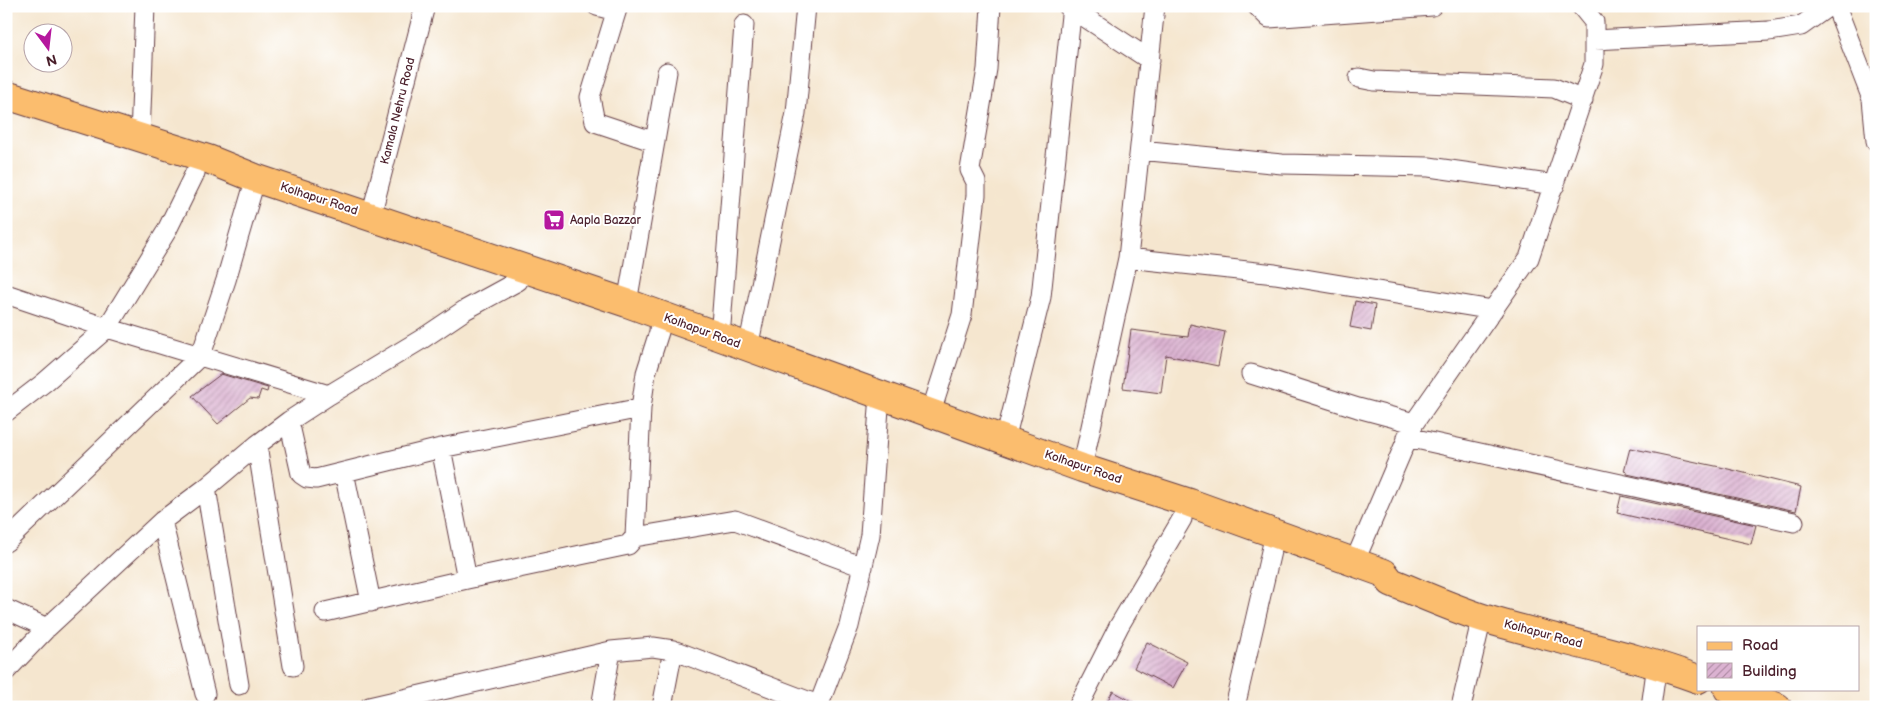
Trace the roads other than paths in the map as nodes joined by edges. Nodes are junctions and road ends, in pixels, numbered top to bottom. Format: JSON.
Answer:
{"nodes":[{"id":1,"x":145,"y":6,"type":"edge"},
{"id":2,"x":425,"y":6,"type":"edge"},
{"id":3,"x":598,"y":6,"type":"edge"},
{"id":4,"x":806,"y":6,"type":"edge"},
{"id":5,"x":991,"y":6,"type":"edge"},
{"id":6,"x":1155,"y":6,"type":"edge"},
{"id":7,"x":1257,"y":6,"type":"edge"},
{"id":8,"x":1432,"y":6,"type":"edge"},
{"id":9,"x":1581,"y":6,"type":"edge"},
{"id":10,"x":1830,"y":6,"type":"edge"},
{"id":11,"x":1836,"y":6,"type":"edge"},
{"id":12,"x":1071,"y":7,"type":"edge"},
{"id":13,"x":617,"y":9,"type":"edge"},
{"id":14,"x":744,"y":25,"type":"dead end"},
{"id":15,"x":1594,"y":40,"type":"junction"},
{"id":16,"x":1150,"y":60,"type":"junction"},
{"id":17,"x":667,"y":72,"type":"dead end"},
{"id":18,"x":1359,"y":78,"type":"dead end"},
{"id":19,"x":6,"y":95,"type":"edge"},
{"id":20,"x":1583,"y":100,"type":"junction"},
{"id":21,"x":6,"y":112,"type":"edge"},
{"id":22,"x":140,"y":137,"type":"junction"},
{"id":23,"x":1876,"y":141,"type":"edge"},
{"id":24,"x":655,"y":142,"type":"junction"},
{"id":25,"x":1140,"y":150,"type":"junction"},
{"id":26,"x":195,"y":173,"type":"junction"},
{"id":27,"x":1555,"y":185,"type":"junction"},
{"id":28,"x":252,"y":191,"type":"junction"},
{"id":29,"x":372,"y":216,"type":"junction"},
{"id":30,"x":1128,"y":258,"type":"junction"},
{"id":31,"x":518,"y":281,"type":"junction"},
{"id":32,"x":6,"y":294,"type":"edge"},
{"id":33,"x":627,"y":303,"type":"junction"},
{"id":34,"x":1493,"y":310,"type":"junction"},
{"id":35,"x":660,"y":324,"type":"junction"},
{"id":36,"x":107,"y":328,"type":"junction"},
{"id":37,"x":720,"y":338,"type":"junction"},
{"id":38,"x":748,"y":348,"type":"junction"},
{"id":39,"x":201,"y":355,"type":"junction"},
{"id":40,"x":1250,"y":374,"type":"dead end"},
{"id":41,"x":329,"y":395,"type":"junction"},
{"id":42,"x":640,"y":408,"type":"junction"},
{"id":43,"x":879,"y":408,"type":"junction"},
{"id":44,"x":6,"y":412,"type":"edge"},
{"id":45,"x":931,"y":412,"type":"junction"},
{"id":46,"x":289,"y":421,"type":"junction"},
{"id":47,"x":1410,"y":430,"type":"junction"},
{"id":48,"x":1005,"y":440,"type":"junction"},
{"id":49,"x":257,"y":445,"type":"junction"},
{"id":50,"x":441,"y":448,"type":"junction"},
{"id":51,"x":1082,"y":468,"type":"junction"},
{"id":52,"x":344,"y":472,"type":"junction"},
{"id":53,"x":206,"y":488,"type":"junction"},
{"id":54,"x":1182,"y":519,"type":"junction"},
{"id":55,"x":162,"y":521,"type":"junction"},
{"id":56,"x":1794,"y":522,"type":"dead end"},
{"id":57,"x":635,"y":537,"type":"junction"},
{"id":58,"x":6,"y":542,"type":"edge"},
{"id":59,"x":1273,"y":542,"type":"junction"},
{"id":60,"x":1354,"y":563,"type":"junction"},
{"id":61,"x":863,"y":567,"type":"junction"},
{"id":62,"x":467,"y":579,"type":"junction"},
{"id":63,"x":1391,"y":582,"type":"junction"},
{"id":64,"x":372,"y":602,"type":"junction"},
{"id":65,"x":6,"y":609,"type":"edge"},
{"id":66,"x":325,"y":612,"type":"dead end"},
{"id":67,"x":1482,"y":617,"type":"junction"},
{"id":68,"x":47,"y":628,"type":"junction"},
{"id":69,"x":673,"y":650,"type":"junction"},
{"id":70,"x":611,"y":651,"type":"junction"},
{"id":71,"x":1657,"y":664,"type":"junction"},
{"id":72,"x":293,"y":666,"type":"dead end"},
{"id":73,"x":6,"y":670,"type":"edge"},
{"id":74,"x":1697,"y":679,"type":"edge"},
{"id":75,"x":239,"y":685,"type":"dead end"},
{"id":76,"x":1731,"y":690,"type":"edge"},
{"id":77,"x":205,"y":694,"type":"dead end"},
{"id":78,"x":398,"y":703,"type":"edge"},
{"id":79,"x":818,"y":706,"type":"edge"},
{"id":80,"x":369,"y":707,"type":"edge"},
{"id":81,"x":601,"y":707,"type":"edge"},
{"id":82,"x":662,"y":707,"type":"edge"},
{"id":83,"x":1078,"y":707,"type":"edge"},
{"id":84,"x":1235,"y":707,"type":"edge"},
{"id":85,"x":1461,"y":707,"type":"edge"},
{"id":86,"x":1651,"y":707,"type":"edge"},
{"id":87,"x":1777,"y":707,"type":"edge"}],
"edges":[{"from":1,"to":22,"type":"street"},
{"from":2,"to":29,"type":"street","name":"Kamala Nehru Road"},
{"from":3,"to":13,"type":"street"},
{"from":4,"to":38,"type":"street"},
{"from":5,"to":45,"type":"street"},
{"from":6,"to":16,"type":"street"},
{"from":7,"to":8,"type":"street"},
{"from":9,"to":15,"type":"street"},
{"from":10,"to":15,"type":"street"},
{"from":11,"to":23,"type":"street"},
{"from":12,"to":16,"type":"street"},
{"from":12,"to":48,"type":"street"},
{"from":13,"to":24,"type":"street"},
{"from":14,"to":37,"type":"street"},
{"from":15,"to":20,"type":"street"},
{"from":16,"to":25,"type":"street"},
{"from":17,"to":24,"type":"street"},
{"from":18,"to":20,"type":"street"},
{"from":19,"to":22,"type":"main road","name":"Kolhapur Road"},
{"from":20,"to":27,"type":"street"},
{"from":21,"to":26,"type":"main road","name":"Kolhapur Road"},
{"from":22,"to":29,"type":"main road","name":"Kolhapur Road"},
{"from":24,"to":33,"type":"street"},
{"from":25,"to":27,"type":"street"},
{"from":25,"to":30,"type":"street"},
{"from":26,"to":28,"type":"main road","name":"Kolhapur Road"},
{"from":26,"to":36,"type":"street"},
{"from":27,"to":34,"type":"street"},
{"from":28,"to":31,"type":"main road","name":"Kolhapur Road"},
{"from":28,"to":39,"type":"street"},
{"from":29,"to":33,"type":"main road","name":"Kolhapur Road"},
{"from":30,"to":34,"type":"street"},
{"from":30,"to":51,"type":"street"},
{"from":31,"to":35,"type":"main road","name":"Kolhapur Road"},
{"from":31,"to":41,"type":"street"},
{"from":32,"to":36,"type":"street"},
{"from":33,"to":35,"type":"main road","name":"Kolhapur Road"},
{"from":34,"to":47,"type":"street"},
{"from":35,"to":37,"type":"main road","name":"Kolhapur Road"},
{"from":35,"to":42,"type":"street"},
{"from":35,"to":43,"type":"main road","name":"Kolhapur Road"},
{"from":36,"to":39,"type":"street"},
{"from":36,"to":44,"type":"street"},
{"from":37,"to":38,"type":"main road","name":"Kolhapur Road"},
{"from":38,"to":45,"type":"main road","name":"Kolhapur Road"},
{"from":39,"to":41,"type":"street"},
{"from":39,"to":58,"type":"street"},
{"from":40,"to":47,"type":"street"},
{"from":41,"to":46,"type":"street"},
{"from":42,"to":50,"type":"street"},
{"from":42,"to":57,"type":"street"},
{"from":43,"to":54,"type":"main road","name":"Kolhapur Road"},
{"from":43,"to":61,"type":"street"},
{"from":45,"to":48,"type":"main road","name":"Kolhapur Road"},
{"from":46,"to":49,"type":"street"},
{"from":46,"to":52,"type":"street"},
{"from":47,"to":56,"type":"street"},
{"from":47,"to":60,"type":"street"},
{"from":48,"to":51,"type":"main road","name":"Kolhapur Road"},
{"from":49,"to":53,"type":"street"},
{"from":49,"to":72,"type":"street"},
{"from":50,"to":52,"type":"street"},
{"from":50,"to":62,"type":"street"},
{"from":51,"to":59,"type":"main road","name":"Kolhapur Road"},
{"from":52,"to":64,"type":"street"},
{"from":53,"to":55,"type":"street"},
{"from":53,"to":75,"type":"street"},
{"from":54,"to":59,"type":"main road","name":"Kolhapur Road"},
{"from":54,"to":83,"type":"street"},
{"from":55,"to":68,"type":"street"},
{"from":55,"to":77,"type":"street"},
{"from":57,"to":61,"type":"street"},
{"from":57,"to":62,"type":"street"},
{"from":59,"to":60,"type":"main road","name":"Kolhapur Road"},
{"from":59,"to":63,"type":"main road","name":"Kolhapur Road"},
{"from":59,"to":84,"type":"street"},
{"from":60,"to":63,"type":"main road","name":"Kolhapur Road"},
{"from":61,"to":79,"type":"street"},
{"from":62,"to":64,"type":"street"},
{"from":63,"to":67,"type":"main road","name":"Kolhapur Road"},
{"from":64,"to":66,"type":"street"},
{"from":65,"to":68,"type":"street"},
{"from":67,"to":71,"type":"main road","name":"Kolhapur Road"},
{"from":67,"to":85,"type":"street"},
{"from":68,"to":73,"type":"street"},
{"from":69,"to":70,"type":"street"},
{"from":69,"to":79,"type":"street"},
{"from":69,"to":82,"type":"street"},
{"from":70,"to":78,"type":"street"},
{"from":70,"to":81,"type":"street"},
{"from":71,"to":74,"type":"main road","name":"Kolhapur Road"},
{"from":71,"to":86,"type":"street"},
{"from":76,"to":87,"type":"main road"},
{"from":78,"to":80,"type":"street"}]}
